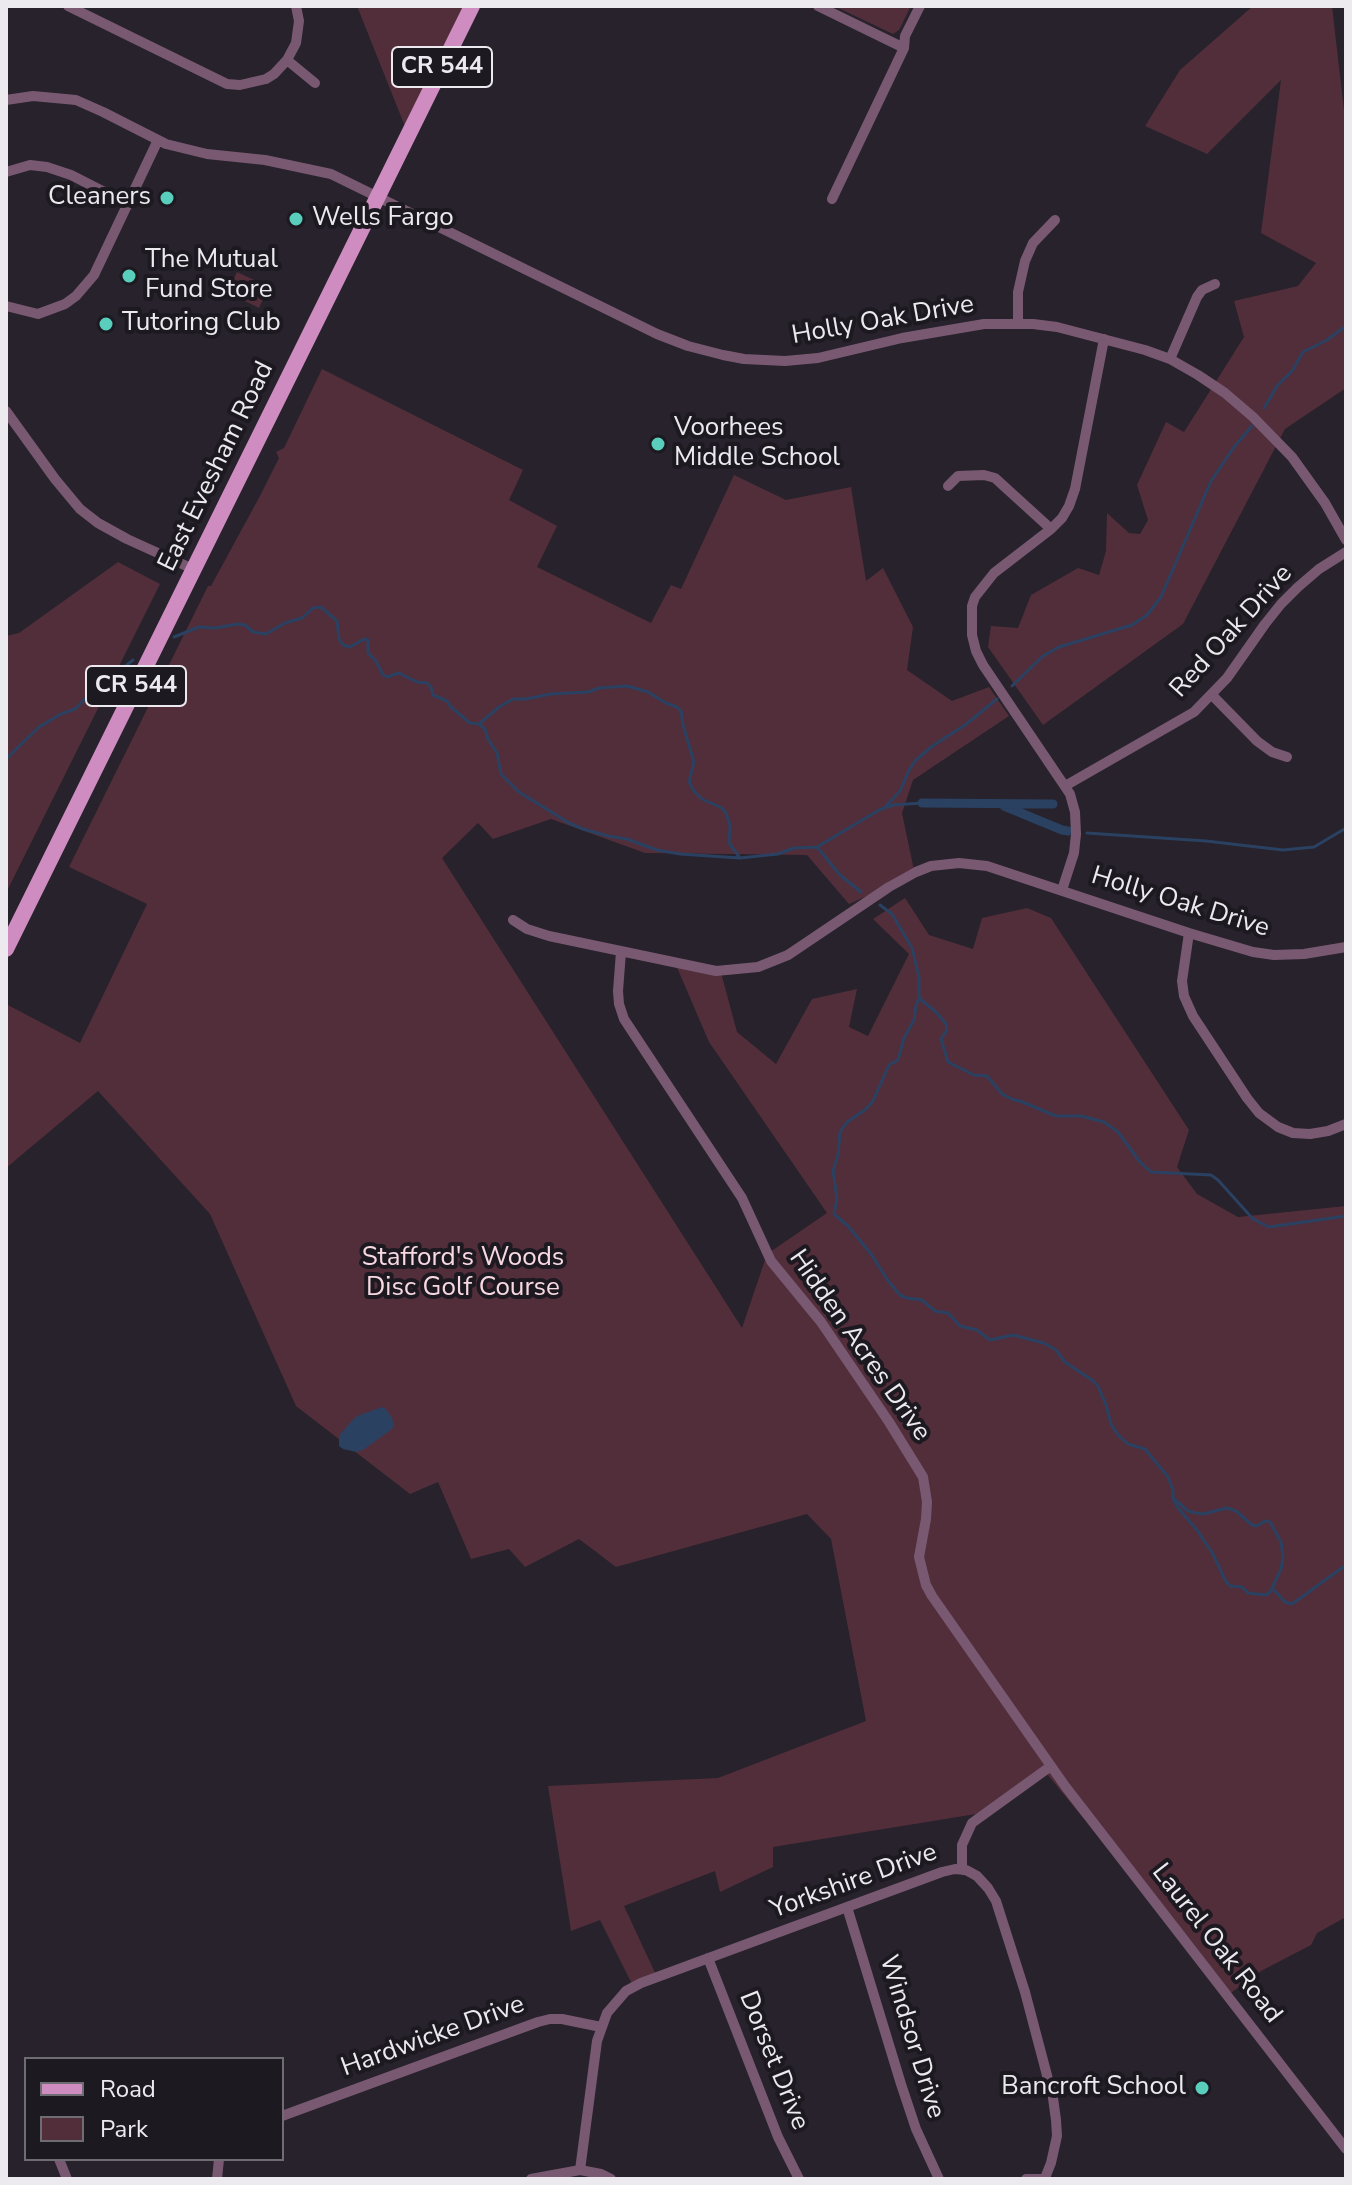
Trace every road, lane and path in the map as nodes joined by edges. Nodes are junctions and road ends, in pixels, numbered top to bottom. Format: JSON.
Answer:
{"nodes":[{"id":1,"x":68,"y":6,"type":"edge"},
{"id":2,"x":296,"y":6,"type":"edge"},
{"id":3,"x":472,"y":6,"type":"edge"},
{"id":4,"x":818,"y":6,"type":"edge"},
{"id":5,"x":920,"y":6,"type":"edge"},
{"id":6,"x":904,"y":48,"type":"junction"},
{"id":7,"x":287,"y":60,"type":"junction"},
{"id":8,"x":315,"y":83,"type":"dead end"},
{"id":9,"x":6,"y":100,"type":"edge"},
{"id":10,"x":158,"y":140,"type":"junction"},
{"id":11,"x":6,"y":172,"type":"edge"},
{"id":12,"x":378,"y":196,"type":"junction"},
{"id":13,"x":832,"y":199,"type":"dead end"},
{"id":14,"x":128,"y":204,"type":"junction"},
{"id":15,"x":1055,"y":220,"type":"dead end"},
{"id":16,"x":1215,"y":284,"type":"dead end"},
{"id":17,"x":6,"y":306,"type":"edge"},
{"id":18,"x":1018,"y":324,"type":"junction"},
{"id":19,"x":1104,"y":339,"type":"junction"},
{"id":20,"x":1170,"y":359,"type":"junction"},
{"id":21,"x":6,"y":411,"type":"edge"},
{"id":22,"x":948,"y":486,"type":"dead end"},
{"id":23,"x":1051,"y":529,"type":"junction"},
{"id":24,"x":1346,"y":540,"type":"edge"},
{"id":25,"x":1346,"y":552,"type":"edge"},
{"id":26,"x":193,"y":569,"type":"junction"},
{"id":27,"x":1212,"y":695,"type":"junction"},
{"id":28,"x":1287,"y":757,"type":"dead end"},
{"id":29,"x":1065,"y":786,"type":"junction"},
{"id":30,"x":1062,"y":890,"type":"junction"},
{"id":31,"x":513,"y":920,"type":"dead end"},
{"id":32,"x":1189,"y":933,"type":"junction"},
{"id":33,"x":1346,"y":947,"type":"edge"},
{"id":34,"x":6,"y":949,"type":"edge"},
{"id":35,"x":621,"y":952,"type":"junction"},
{"id":36,"x":1346,"y":1124,"type":"edge"},
{"id":37,"x":1051,"y":1766,"type":"junction"},
{"id":38,"x":962,"y":1870,"type":"junction"},
{"id":39,"x":847,"y":1907,"type":"junction"},
{"id":40,"x":708,"y":1958,"type":"junction"},
{"id":41,"x":601,"y":2027,"type":"junction"},
{"id":42,"x":284,"y":2115,"type":"edge"},
{"id":43,"x":1346,"y":2149,"type":"edge"},
{"id":44,"x":580,"y":2170,"type":"junction"},
{"id":45,"x":1046,"y":2178,"type":"edge"},
{"id":46,"x":531,"y":2179,"type":"edge"},
{"id":47,"x":611,"y":2179,"type":"edge"},
{"id":48,"x":799,"y":2179,"type":"edge"},
{"id":49,"x":939,"y":2179,"type":"edge"},
{"id":50,"x":1026,"y":2179,"type":"edge"}],
"edges":[{"from":1,"to":7,"type":"street"},
{"from":2,"to":7,"type":"street"},
{"from":3,"to":12,"type":"main road","name":"East Evesham Road","number":"CR 544"},
{"from":4,"to":6,"type":"street"},
{"from":5,"to":6,"type":"street"},
{"from":6,"to":13,"type":"street"},
{"from":7,"to":8,"type":"street"},
{"from":9,"to":10,"type":"street","name":"Holly Oak Drive"},
{"from":10,"to":12,"type":"street","name":"Holly Oak Drive"},
{"from":10,"to":14,"type":"street"},
{"from":11,"to":14,"type":"street"},
{"from":12,"to":18,"type":"street","name":"Holly Oak Drive"},
{"from":12,"to":26,"type":"main road","name":"East Evesham Road","number":"CR 544"},
{"from":14,"to":17,"type":"street"},
{"from":15,"to":18,"type":"street"},
{"from":16,"to":20,"type":"street"},
{"from":18,"to":19,"type":"street","name":"Holly Oak Drive"},
{"from":19,"to":20,"type":"street","name":"Holly Oak Drive"},
{"from":19,"to":23,"type":"street"},
{"from":20,"to":24,"type":"street","name":"Holly Oak Drive"},
{"from":21,"to":26,"type":"street"},
{"from":22,"to":23,"type":"street"},
{"from":23,"to":29,"type":"street"},
{"from":25,"to":27,"type":"street","name":"Red Oak Drive"},
{"from":26,"to":34,"type":"main road","name":"East Evesham Road","number":"CR 544"},
{"from":27,"to":28,"type":"street"},
{"from":27,"to":29,"type":"street","name":"Red Oak Drive"},
{"from":29,"to":30,"type":"street"},
{"from":30,"to":32,"type":"street","name":"Holly Oak Drive"},
{"from":30,"to":35,"type":"street","name":"Holly Oak Drive"},
{"from":31,"to":35,"type":"street","name":"Holly Oak Drive"},
{"from":32,"to":33,"type":"street","name":"Holly Oak Drive"},
{"from":32,"to":36,"type":"street"},
{"from":35,"to":37,"type":"street","name":"Hidden Acres Drive"},
{"from":37,"to":38,"type":"street"},
{"from":37,"to":43,"type":"street","name":"Laurel Oak Road"},
{"from":38,"to":39,"type":"street","name":"Yorkshire Drive"},
{"from":38,"to":45,"type":"street","name":"Yorkshire Drive"},
{"from":39,"to":40,"type":"street","name":"Yorkshire Drive"},
{"from":39,"to":49,"type":"street","name":"Windsor Drive"},
{"from":40,"to":41,"type":"street","name":"Yorkshire Drive"},
{"from":40,"to":48,"type":"street","name":"Dorset Drive"},
{"from":41,"to":42,"type":"street","name":"Hardwicke Drive"},
{"from":41,"to":44,"type":"street","name":"Yorkshire Drive"},
{"from":44,"to":46,"type":"street"},
{"from":44,"to":47,"type":"street"},
{"from":45,"to":50,"type":"street"}]}
